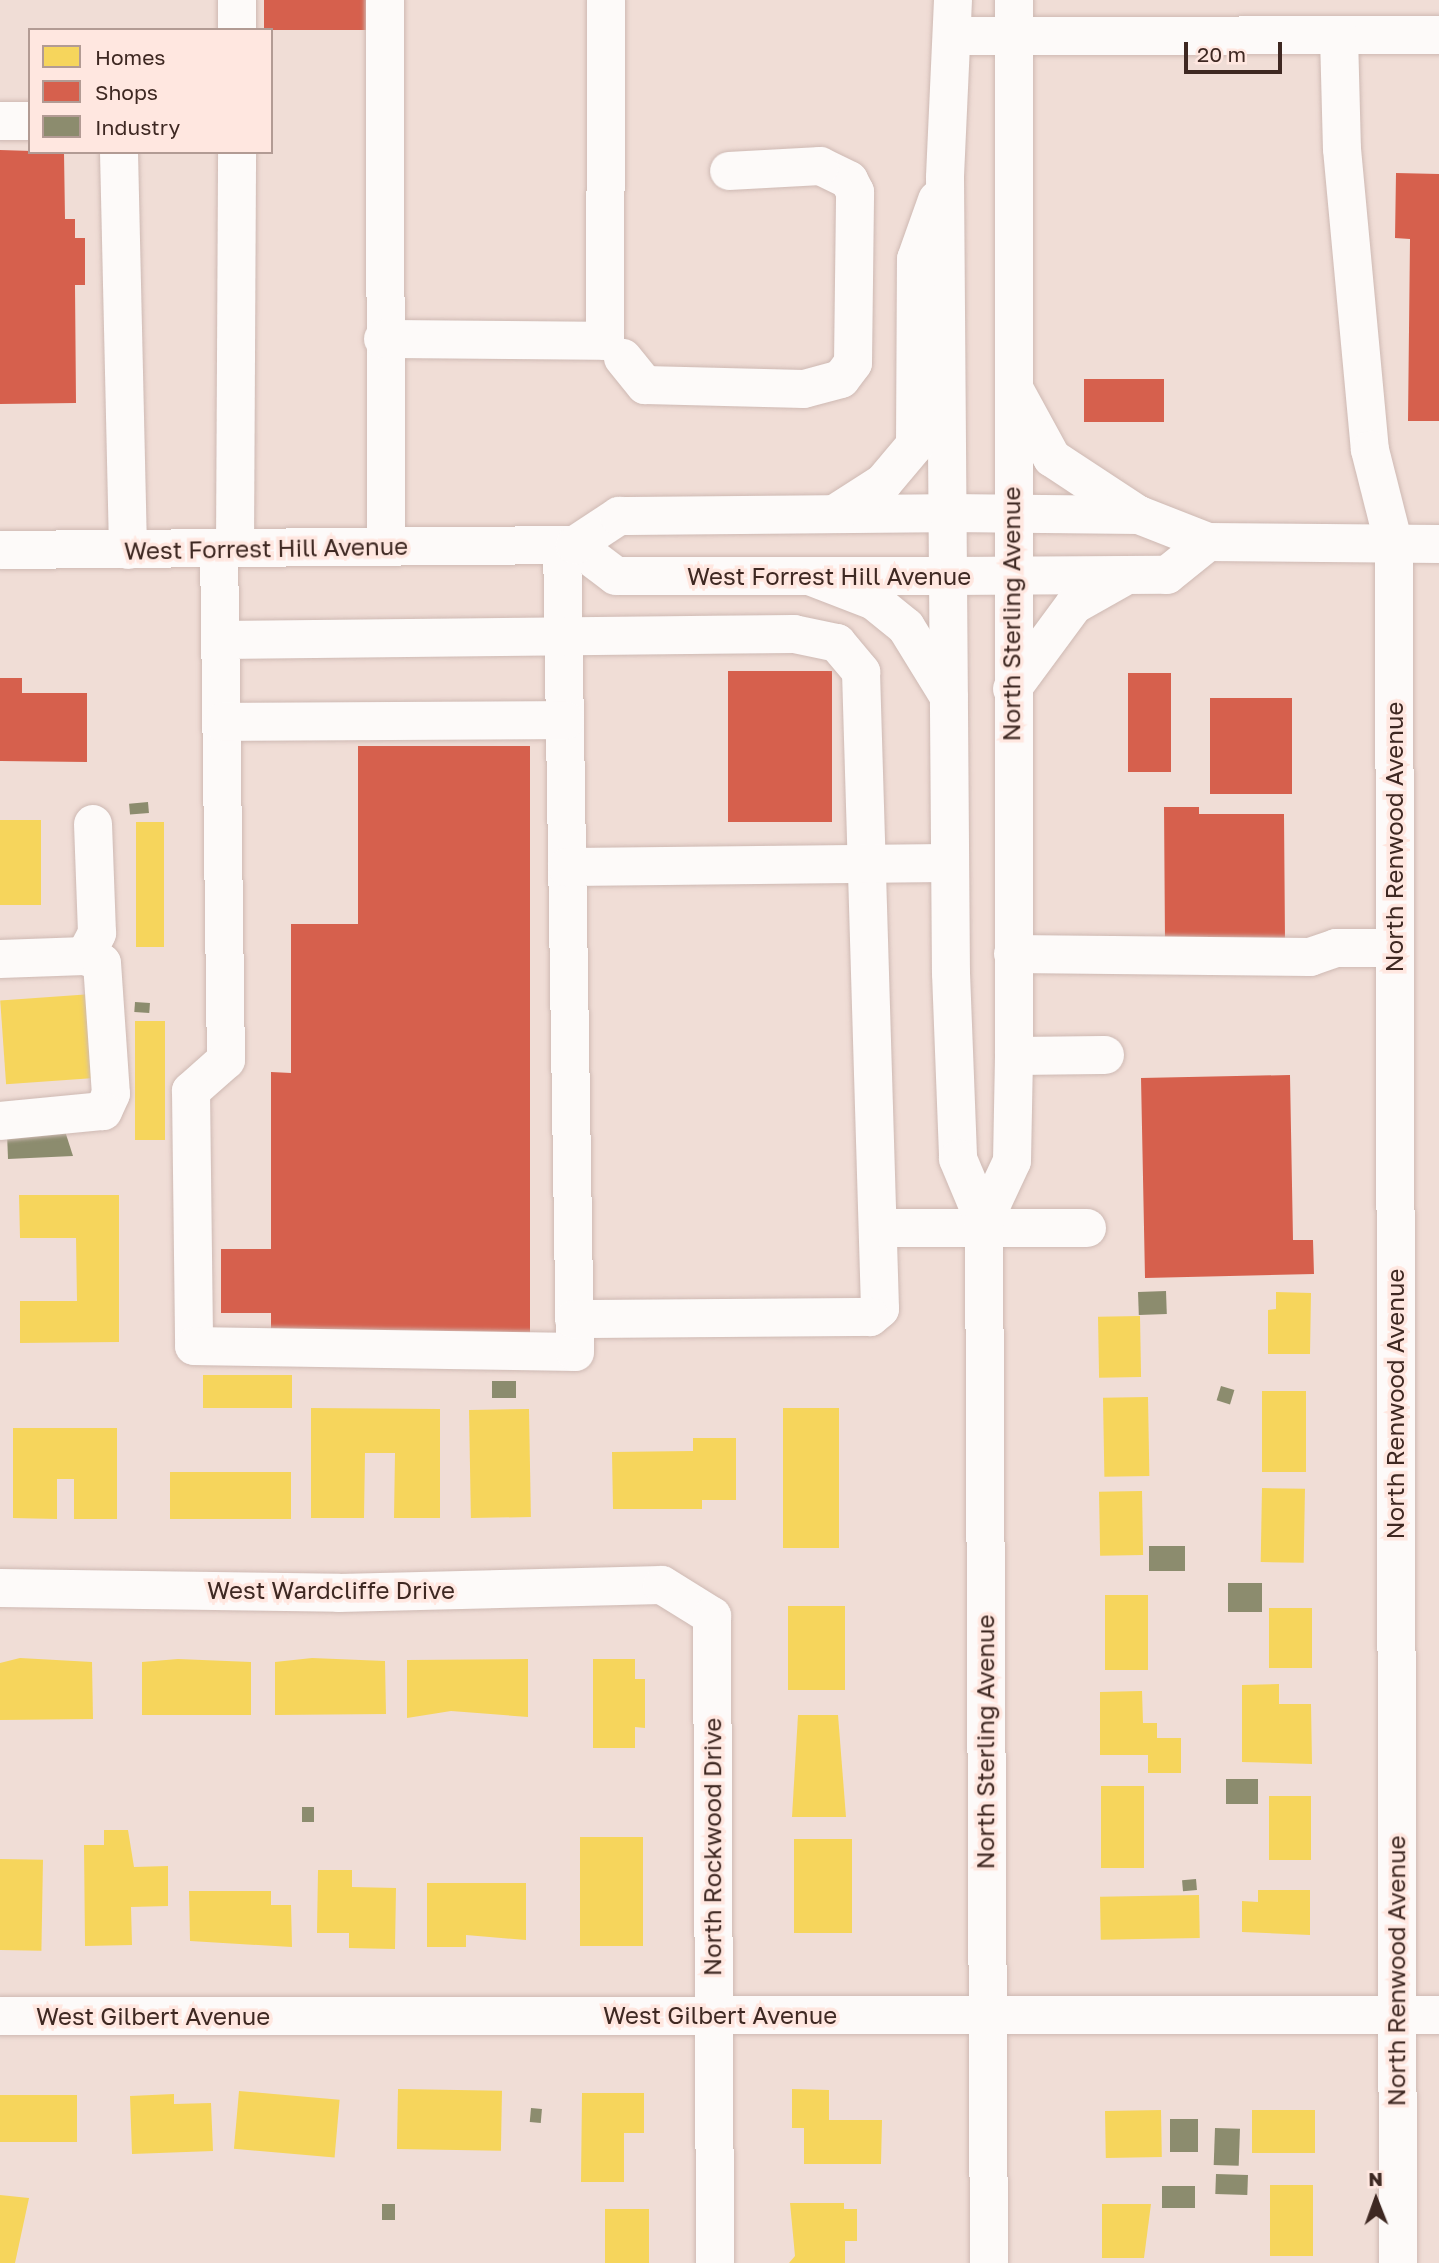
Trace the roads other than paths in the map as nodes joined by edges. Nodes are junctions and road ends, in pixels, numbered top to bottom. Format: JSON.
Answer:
{"nodes":[{"id":1,"x":237,"y":0,"type":"edge"},
{"id":2,"x":385,"y":0,"type":"edge"},
{"id":3,"x":606,"y":0,"type":"edge"},
{"id":4,"x":1014,"y":0,"type":"edge"},
{"id":5,"x":953,"y":18,"type":"edge"},
{"id":6,"x":237,"y":28,"type":"edge"},
{"id":7,"x":1439,"y":35,"type":"edge"},
{"id":8,"x":1339,"y":36,"type":"junction"},
{"id":9,"x":1013,"y":39,"type":"junction"},
{"id":10,"x":0,"y":121,"type":"edge"},
{"id":11,"x":28,"y":121,"type":"edge"},
{"id":12,"x":119,"y":154,"type":"edge"},
{"id":13,"x":237,"y":154,"type":"edge"},
{"id":14,"x":729,"y":172,"type":"dead end"},
{"id":15,"x":945,"y":178,"type":"junction"},
{"id":16,"x":383,"y":339,"type":"junction"},
{"id":17,"x":623,"y":358,"type":"dead end"},
{"id":18,"x":1011,"y":379,"type":"junction"},
{"id":19,"x":836,"y":513,"type":"junction"},
{"id":20,"x":948,"y":513,"type":"junction"},
{"id":21,"x":1012,"y":514,"type":"junction"},
{"id":22,"x":1139,"y":515,"type":"junction"},
{"id":23,"x":1208,"y":542,"type":"junction"},
{"id":24,"x":1439,"y":544,"type":"edge"},
{"id":25,"x":568,"y":545,"type":"junction"},
{"id":26,"x":1394,"y":545,"type":"junction"},
{"id":27,"x":386,"y":547,"type":"junction"},
{"id":28,"x":227,"y":548,"type":"junction"},
{"id":29,"x":0,"y":550,"type":"edge"},
{"id":30,"x":128,"y":550,"type":"junction"},
{"id":31,"x":949,"y":576,"type":"junction"},
{"id":32,"x":1012,"y":576,"type":"junction"},
{"id":33,"x":1127,"y":576,"type":"junction"},
{"id":34,"x":806,"y":577,"type":"junction"},
{"id":35,"x":802,"y":635,"type":"junction"},
{"id":36,"x":564,"y":637,"type":"junction"},
{"id":37,"x":220,"y":640,"type":"junction"},
{"id":38,"x":1012,"y":689,"type":"junction"},
{"id":39,"x":949,"y":698,"type":"junction"},
{"id":40,"x":565,"y":720,"type":"junction"},
{"id":41,"x":222,"y":722,"type":"junction"},
{"id":42,"x":93,"y":824,"type":"dead end"},
{"id":43,"x":950,"y":863,"type":"junction"},
{"id":44,"x":862,"y":864,"type":"junction"},
{"id":45,"x":567,"y":867,"type":"junction"},
{"id":46,"x":1394,"y":948,"type":"junction"},
{"id":47,"x":1013,"y":954,"type":"junction"},
{"id":48,"x":85,"y":956,"type":"junction"},
{"id":49,"x":0,"y":958,"type":"edge"},
{"id":50,"x":1105,"y":1055,"type":"dead end"},
{"id":51,"x":1014,"y":1056,"type":"junction"},
{"id":52,"x":0,"y":1121,"type":"edge"},
{"id":53,"x":984,"y":1226,"type":"junction"},
{"id":54,"x":882,"y":1227,"type":"junction"},
{"id":55,"x":1087,"y":1228,"type":"dead end"},
{"id":56,"x":574,"y":1319,"type":"junction"},
{"id":57,"x":662,"y":1585,"type":"joint"},
{"id":58,"x":0,"y":1588,"type":"edge"},
{"id":59,"x":989,"y":2014,"type":"junction"},
{"id":60,"x":712,"y":2015,"type":"junction"},
{"id":61,"x":1396,"y":2015,"type":"junction"},
{"id":62,"x":1439,"y":2015,"type":"edge"},
{"id":63,"x":0,"y":2016,"type":"edge"},
{"id":64,"x":715,"y":2263,"type":"edge"},
{"id":65,"x":989,"y":2263,"type":"edge"},
{"id":66,"x":1398,"y":2263,"type":"edge"}],
"edges":[{"from":1,"to":6,"type":"street"},
{"from":2,"to":16,"type":"street"},
{"from":3,"to":16,"type":"street"},
{"from":4,"to":9,"type":"street","name":"North Sterling Avenue"},
{"from":5,"to":9,"type":"street"},
{"from":5,"to":15,"type":"street","name":"North Sterling Avenue"},
{"from":7,"to":8,"type":"street"},
{"from":8,"to":9,"type":"street"},
{"from":8,"to":26,"type":"street","name":"North Renwood Avenue"},
{"from":9,"to":18,"type":"street","name":"North Sterling Avenue"},
{"from":10,"to":11,"type":"street"},
{"from":12,"to":30,"type":"street"},
{"from":13,"to":28,"type":"street"},
{"from":14,"to":17,"type":"street"},
{"from":15,"to":19,"type":"street"},
{"from":15,"to":20,"type":"street","name":"North Sterling Avenue"},
{"from":16,"to":27,"type":"street"},
{"from":18,"to":21,"type":"street","name":"North Sterling Avenue"},
{"from":18,"to":22,"type":"street"},
{"from":19,"to":20,"type":"street"},
{"from":19,"to":25,"type":"street"},
{"from":20,"to":21,"type":"street"},
{"from":20,"to":31,"type":"street","name":"North Sterling Avenue"},
{"from":21,"to":22,"type":"street"},
{"from":21,"to":32,"type":"street","name":"North Sterling Avenue"},
{"from":22,"to":23,"type":"street"},
{"from":23,"to":26,"type":"street"},
{"from":23,"to":33,"type":"street","name":"West Forrest Hill Avenue"},
{"from":24,"to":26,"type":"street"},
{"from":25,"to":27,"type":"street","name":"West Forrest Hill Avenue"},
{"from":25,"to":34,"type":"street","name":"West Forrest Hill Avenue"},
{"from":25,"to":36,"type":"street"},
{"from":26,"to":46,"type":"street","name":"North Renwood Avenue"},
{"from":27,"to":28,"type":"street","name":"West Forrest Hill Avenue"},
{"from":28,"to":30,"type":"street","name":"West Forrest Hill Avenue"},
{"from":28,"to":37,"type":"street"},
{"from":29,"to":30,"type":"street","name":"West Forrest Hill Avenue"},
{"from":31,"to":32,"type":"street","name":"West Forrest Hill Avenue"},
{"from":31,"to":34,"type":"street","name":"West Forrest Hill Avenue"},
{"from":31,"to":39,"type":"street","name":"North Sterling Avenue"},
{"from":32,"to":33,"type":"street","name":"West Forrest Hill Avenue"},
{"from":32,"to":38,"type":"street","name":"North Sterling Avenue"},
{"from":33,"to":38,"type":"street"},
{"from":34,"to":35,"type":"street"},
{"from":34,"to":39,"type":"street"},
{"from":35,"to":36,"type":"street"},
{"from":35,"to":44,"type":"street"},
{"from":36,"to":37,"type":"street"},
{"from":36,"to":40,"type":"street"},
{"from":37,"to":41,"type":"street"},
{"from":38,"to":47,"type":"street","name":"North Sterling Avenue"},
{"from":39,"to":43,"type":"street","name":"North Sterling Avenue"},
{"from":40,"to":41,"type":"street"},
{"from":40,"to":45,"type":"street"},
{"from":41,"to":56,"type":"street"},
{"from":42,"to":48,"type":"street"},
{"from":43,"to":44,"type":"street"},
{"from":43,"to":53,"type":"street","name":"North Sterling Avenue"},
{"from":44,"to":45,"type":"street"},
{"from":44,"to":54,"type":"street"},
{"from":45,"to":56,"type":"street"},
{"from":46,"to":47,"type":"street"},
{"from":46,"to":61,"type":"street","name":"North Renwood Avenue"},
{"from":47,"to":51,"type":"street","name":"North Sterling Avenue"},
{"from":48,"to":49,"type":"street"},
{"from":48,"to":52,"type":"street"},
{"from":50,"to":51,"type":"street"},
{"from":51,"to":53,"type":"street","name":"North Sterling Avenue"},
{"from":53,"to":54,"type":"street"},
{"from":53,"to":55,"type":"street"},
{"from":53,"to":59,"type":"street","name":"North Sterling Avenue"},
{"from":54,"to":56,"type":"street"},
{"from":57,"to":58,"type":"street","name":"West Wardcliffe Drive"},
{"from":57,"to":60,"type":"street","name":"North Rockwood Drive"},
{"from":59,"to":60,"type":"street","name":"West Gilbert Avenue"},
{"from":59,"to":61,"type":"street","name":"West Gilbert Avenue"},
{"from":59,"to":65,"type":"street","name":"North Sterling Avenue"},
{"from":60,"to":63,"type":"street","name":"West Gilbert Avenue"},
{"from":60,"to":64,"type":"street","name":"North Rockwood Drive"},
{"from":61,"to":62,"type":"street","name":"West Gilbert Avenue"},
{"from":61,"to":66,"type":"street","name":"North Renwood Avenue"}]}
